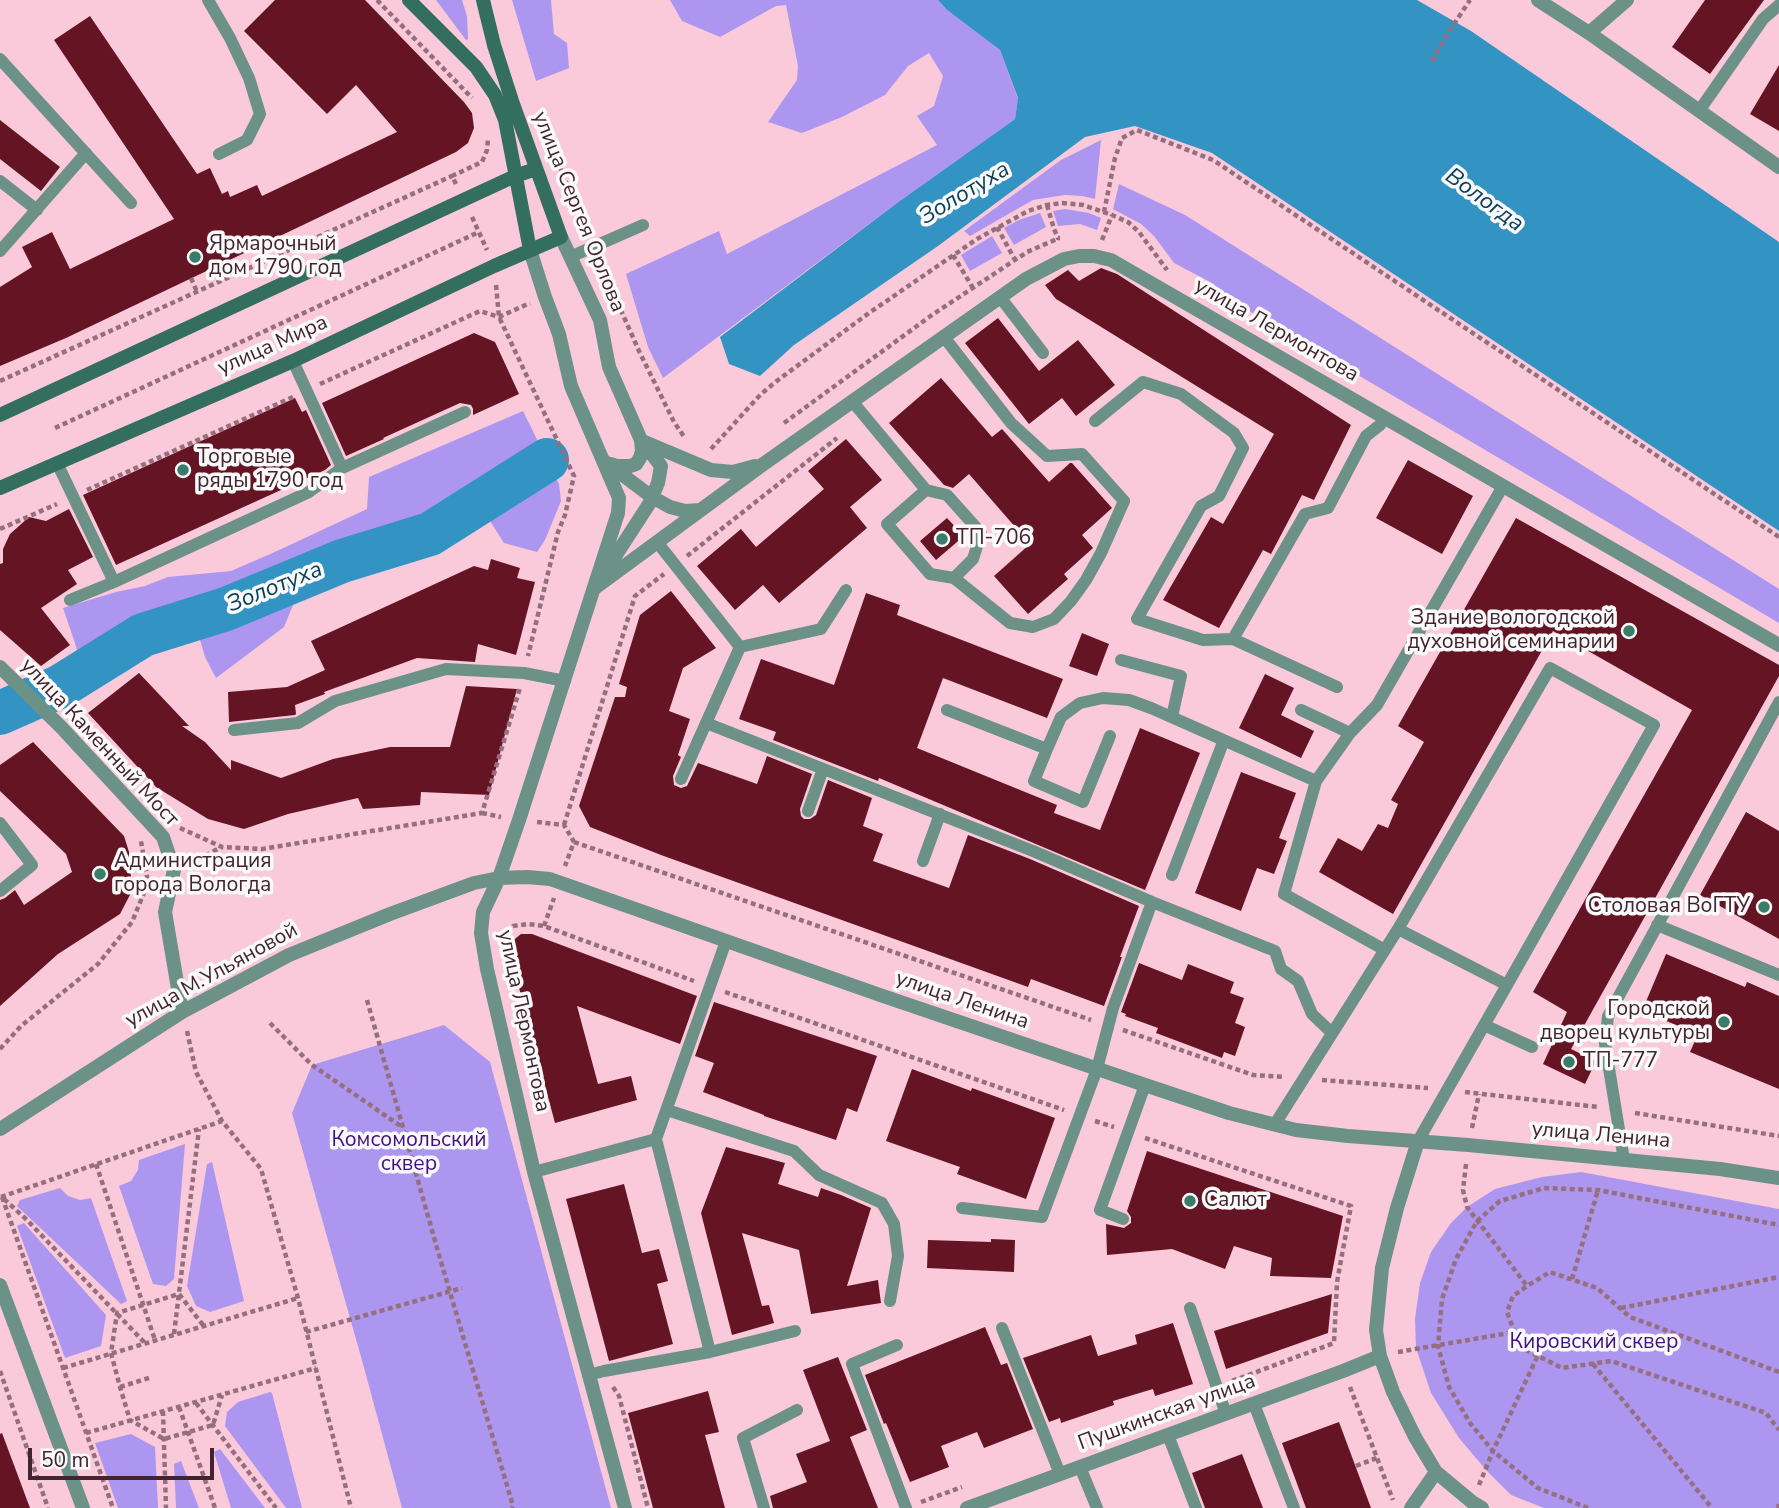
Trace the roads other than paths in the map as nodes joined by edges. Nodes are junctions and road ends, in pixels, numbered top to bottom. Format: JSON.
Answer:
{"nodes":[{"id":1,"x":208,"y":0,"type":"edge"},
{"id":2,"x":409,"y":0,"type":"edge"},
{"id":3,"x":483,"y":0,"type":"edge"},
{"id":4,"x":1538,"y":0,"type":"edge"},
{"id":5,"x":1627,"y":0,"type":"edge"},
{"id":6,"x":1779,"y":5,"type":"edge"},
{"id":7,"x":1589,"y":33,"type":"junction"},
{"id":8,"x":0,"y":59,"type":"edge"},
{"id":9,"x":476,"y":67,"type":"junction"},
{"id":10,"x":512,"y":102,"type":"junction"},
{"id":11,"x":1699,"y":111,"type":"junction"},
{"id":12,"x":86,"y":153,"type":"junction"},
{"id":13,"x":219,"y":154,"type":"dead end"},
{"id":14,"x":1779,"y":167,"type":"edge"},
{"id":15,"x":536,"y":169,"type":"junction"},
{"id":16,"x":516,"y":176,"type":"junction"},
{"id":17,"x":0,"y":181,"type":"edge"},
{"id":18,"x":131,"y":203,"type":"dead end"},
{"id":19,"x":37,"y":210,"type":"junction"},
{"id":20,"x":643,"y":225,"type":"dead end"},
{"id":21,"x":561,"y":237,"type":"junction"},
{"id":22,"x":530,"y":250,"type":"junction"},
{"id":23,"x":0,"y":251,"type":"edge"},
{"id":24,"x":570,"y":257,"type":"junction"},
{"id":25,"x":1000,"y":297,"type":"junction"},
{"id":26,"x":944,"y":337,"type":"junction"},
{"id":27,"x":1043,"y":354,"type":"dead end"},
{"id":28,"x":293,"y":361,"type":"junction"},
{"id":29,"x":852,"y":401,"type":"junction"},
{"id":30,"x":465,"y":412,"type":"dead end"},
{"id":31,"x":0,"y":415,"type":"edge"},
{"id":32,"x":1384,"y":417,"type":"junction"},
{"id":33,"x":1095,"y":421,"type":"dead end"},
{"id":34,"x":641,"y":440,"type":"junction"},
{"id":35,"x":603,"y":460,"type":"junction"},
{"id":36,"x":57,"y":463,"type":"junction"},
{"id":37,"x":762,"y":465,"type":"junction"},
{"id":38,"x":342,"y":468,"type":"junction"},
{"id":39,"x":1503,"y":485,"type":"junction"},
{"id":40,"x":0,"y":488,"type":"edge"},
{"id":41,"x":926,"y":490,"type":"junction"},
{"id":42,"x":652,"y":497,"type":"junction"},
{"id":43,"x":700,"y":510,"type":"junction"},
{"id":44,"x":657,"y":541,"type":"junction"},
{"id":45,"x":954,"y":578,"type":"junction"},
{"id":46,"x":114,"y":582,"type":"junction"},
{"id":47,"x":596,"y":587,"type":"junction"},
{"id":48,"x":846,"y":590,"type":"dead end"},
{"id":49,"x":71,"y":600,"type":"dead end"},
{"id":50,"x":1233,"y":639,"type":"junction"},
{"id":51,"x":1779,"y":645,"type":"edge"},
{"id":52,"x":740,"y":647,"type":"junction"},
{"id":53,"x":1121,"y":660,"type":"dead end"},
{"id":54,"x":5,"y":672,"type":"edge"},
{"id":55,"x":565,"y":681,"type":"junction"},
{"id":56,"x":1337,"y":687,"type":"dead end"},
{"id":57,"x":1779,"y":702,"type":"edge"},
{"id":58,"x":947,"y":710,"type":"dead end"},
{"id":59,"x":1301,"y":710,"type":"dead end"},
{"id":60,"x":1172,"y":717,"type":"junction"},
{"id":61,"x":706,"y":723,"type":"junction"},
{"id":62,"x":234,"y":730,"type":"dead end"},
{"id":63,"x":1350,"y":733,"type":"junction"},
{"id":64,"x":1110,"y":736,"type":"dead end"},
{"id":65,"x":1224,"y":740,"type":"junction"},
{"id":66,"x":1047,"y":749,"type":"junction"},
{"id":67,"x":823,"y":769,"type":"junction"},
{"id":68,"x":681,"y":779,"type":"dead end"},
{"id":69,"x":1316,"y":781,"type":"junction"},
{"id":70,"x":808,"y":811,"type":"dead end"},
{"id":71,"x":940,"y":814,"type":"junction"},
{"id":72,"x":0,"y":823,"type":"edge"},
{"id":73,"x":923,"y":862,"type":"dead end"},
{"id":74,"x":1172,"y":875,"type":"dead end"},
{"id":75,"x":499,"y":878,"type":"junction"},
{"id":76,"x":0,"y":891,"type":"edge"},
{"id":77,"x":1152,"y":902,"type":"junction"},
{"id":78,"x":1657,"y":925,"type":"junction"},
{"id":79,"x":1398,"y":929,"type":"junction"},
{"id":80,"x":726,"y":941,"type":"junction"},
{"id":81,"x":1385,"y":950,"type":"junction"},
{"id":82,"x":1779,"y":975,"type":"edge"},
{"id":83,"x":1507,"y":985,"type":"junction"},
{"id":84,"x":182,"y":1012,"type":"junction"},
{"id":85,"x":1484,"y":1025,"type":"junction"},
{"id":86,"x":1332,"y":1033,"type":"junction"},
{"id":87,"x":1532,"y":1047,"type":"dead end"},
{"id":88,"x":1097,"y":1069,"type":"junction"},
{"id":89,"x":1146,"y":1085,"type":"junction"},
{"id":90,"x":667,"y":1110,"type":"junction"},
{"id":91,"x":1275,"y":1124,"type":"junction"},
{"id":92,"x":0,"y":1129,"type":"edge"},
{"id":93,"x":656,"y":1139,"type":"junction"},
{"id":94,"x":1418,"y":1141,"type":"junction"},
{"id":95,"x":1624,"y":1160,"type":"junction"},
{"id":96,"x":534,"y":1172,"type":"junction"},
{"id":97,"x":1779,"y":1178,"type":"edge"},
{"id":98,"x":962,"y":1208,"type":"dead end"},
{"id":99,"x":1123,"y":1219,"type":"dead end"},
{"id":100,"x":0,"y":1285,"type":"edge"},
{"id":101,"x":890,"y":1301,"type":"dead end"},
{"id":102,"x":1190,"y":1308,"type":"dead end"},
{"id":103,"x":1002,"y":1328,"type":"dead end"},
{"id":104,"x":795,"y":1331,"type":"dead end"},
{"id":105,"x":897,"y":1345,"type":"dead end"},
{"id":106,"x":710,"y":1352,"type":"junction"},
{"id":107,"x":1380,"y":1356,"type":"junction"},
{"id":108,"x":589,"y":1375,"type":"junction"},
{"id":109,"x":1254,"y":1404,"type":"junction"},
{"id":110,"x":797,"y":1410,"type":"dead end"},
{"id":111,"x":1226,"y":1414,"type":"junction"},
{"id":112,"x":1168,"y":1435,"type":"junction"},
{"id":113,"x":1080,"y":1467,"type":"junction"},
{"id":114,"x":1436,"y":1472,"type":"junction"},
{"id":115,"x":1060,"y":1474,"type":"junction"},
{"id":116,"x":1477,"y":1505,"type":"edge"},
{"id":117,"x":1403,"y":1507,"type":"edge"},
{"id":118,"x":83,"y":1508,"type":"edge"},
{"id":119,"x":625,"y":1508,"type":"edge"},
{"id":120,"x":764,"y":1508,"type":"edge"},
{"id":121,"x":906,"y":1508,"type":"edge"},
{"id":122,"x":967,"y":1508,"type":"edge"},
{"id":123,"x":1097,"y":1508,"type":"edge"},
{"id":124,"x":1196,"y":1508,"type":"edge"},
{"id":125,"x":1294,"y":1508,"type":"edge"}],
"edges":[{"from":1,"to":13,"type":"lane"},
{"from":2,"to":9,"type":"main road","name":"улица Сергея Орлова"},
{"from":3,"to":10,"type":"main road"},
{"from":4,"to":7,"type":"street"},
{"from":5,"to":7,"type":"street"},
{"from":6,"to":11,"type":"lane"},
{"from":7,"to":11,"type":"street"},
{"from":8,"to":12,"type":"lane"},
{"from":9,"to":10,"type":"main road"},
{"from":9,"to":16,"type":"main road","name":"улица Сергея Орлова"},
{"from":10,"to":15,"type":"main road","name":"улица Сергея Орлова"},
{"from":11,"to":14,"type":"street"},
{"from":12,"to":18,"type":"lane"},
{"from":12,"to":19,"type":"lane"},
{"from":15,"to":16,"type":"main road"},
{"from":15,"to":21,"type":"main road","name":"улица Сергея Орлова"},
{"from":16,"to":22,"type":"main road","name":"улица Сергея Орлова"},
{"from":16,"to":31,"type":"main road"},
{"from":17,"to":19,"type":"lane"},
{"from":19,"to":23,"type":"lane"},
{"from":20,"to":24,"type":"lane"},
{"from":21,"to":22,"type":"main road","name":"улица Мира"},
{"from":21,"to":24,"type":"street","name":"улица Сергея Орлова"},
{"from":22,"to":28,"type":"main road","name":"улица Мира"},
{"from":22,"to":35,"type":"street","name":"улица Сергея Орлова"},
{"from":24,"to":34,"type":"street","name":"улица Сергея Орлова"},
{"from":25,"to":26,"type":"street","name":"улица Лермонтова"},
{"from":25,"to":27,"type":"lane"},
{"from":25,"to":32,"type":"street","name":"улица Лермонтова"},
{"from":26,"to":29,"type":"street","name":"улица Лермонтова"},
{"from":26,"to":45,"type":"lane"},
{"from":28,"to":36,"type":"main road","name":"улица Мира"},
{"from":28,"to":38,"type":"lane"},
{"from":29,"to":37,"type":"street","name":"улица Лермонтова"},
{"from":29,"to":41,"type":"lane"},
{"from":30,"to":38,"type":"lane"},
{"from":32,"to":39,"type":"street","name":"улица Лермонтова"},
{"from":32,"to":50,"type":"lane"},
{"from":33,"to":50,"type":"lane"},
{"from":34,"to":35,"type":"street"},
{"from":34,"to":37,"type":"street","name":"улица Лермонтова"},
{"from":34,"to":42,"type":"street","name":"улица Сергея Орлова"},
{"from":35,"to":42,"type":"street"},
{"from":35,"to":47,"type":"street","name":"улица Сергея Орлова"},
{"from":36,"to":40,"type":"main road","name":"улица Мира"},
{"from":36,"to":46,"type":"lane"},
{"from":37,"to":43,"type":"street","name":"улица Лермонтова"},
{"from":38,"to":46,"type":"lane"},
{"from":39,"to":51,"type":"street","name":"улица Лермонтова"},
{"from":39,"to":63,"type":"lane"},
{"from":41,"to":45,"type":"lane"},
{"from":41,"to":45,"type":"lane"},
{"from":42,"to":43,"type":"street"},
{"from":42,"to":47,"type":"street","name":"улица Сергея Орлова"},
{"from":43,"to":44,"type":"street","name":"улица Лермонтова"},
{"from":44,"to":47,"type":"street","name":"улица Лермонтова"},
{"from":44,"to":52,"type":"lane"},
{"from":46,"to":49,"type":"lane"},
{"from":47,"to":55,"type":"street","name":"улица Лермонтова"},
{"from":48,"to":52,"type":"lane"},
{"from":50,"to":56,"type":"lane"},
{"from":52,"to":61,"type":"lane"},
{"from":53,"to":60,"type":"lane"},
{"from":54,"to":84,"type":"street","name":"улица Каменный Мост"},
{"from":55,"to":62,"type":"lane"},
{"from":55,"to":75,"type":"street","name":"улица Лермонтова"},
{"from":57,"to":78,"type":"lane"},
{"from":58,"to":66,"type":"lane"},
{"from":59,"to":63,"type":"lane"},
{"from":60,"to":65,"type":"lane"},
{"from":60,"to":66,"type":"lane"},
{"from":61,"to":67,"type":"lane"},
{"from":61,"to":68,"type":"lane"},
{"from":63,"to":69,"type":"lane"},
{"from":64,"to":66,"type":"lane"},
{"from":65,"to":69,"type":"lane"},
{"from":65,"to":74,"type":"lane"},
{"from":67,"to":70,"type":"lane"},
{"from":67,"to":71,"type":"lane"},
{"from":69,"to":81,"type":"lane"},
{"from":71,"to":73,"type":"lane"},
{"from":71,"to":77,"type":"lane"},
{"from":72,"to":76,"type":"lane"},
{"from":75,"to":80,"type":"street","name":"улица Ленина"},
{"from":75,"to":84,"type":"street","name":"улица М.Ульяновой"},
{"from":75,"to":96,"type":"street","name":"улица Лермонтова"},
{"from":77,"to":86,"type":"lane"},
{"from":77,"to":88,"type":"lane"},
{"from":78,"to":82,"type":"lane"},
{"from":78,"to":95,"type":"lane"},
{"from":79,"to":81,"type":"lane"},
{"from":79,"to":83,"type":"lane"},
{"from":79,"to":83,"type":"lane"},
{"from":80,"to":88,"type":"street","name":"улица Ленина"},
{"from":80,"to":90,"type":"lane"},
{"from":81,"to":86,"type":"lane"},
{"from":83,"to":85,"type":"lane"},
{"from":84,"to":92,"type":"street","name":"улица М.Ульяновой"},
{"from":85,"to":87,"type":"lane"},
{"from":85,"to":94,"type":"lane"},
{"from":86,"to":91,"type":"lane"},
{"from":88,"to":89,"type":"street","name":"улица Ленина"},
{"from":88,"to":98,"type":"lane"},
{"from":89,"to":91,"type":"street","name":"улица Ленина"},
{"from":89,"to":99,"type":"lane"},
{"from":90,"to":93,"type":"lane"},
{"from":90,"to":101,"type":"lane"},
{"from":91,"to":94,"type":"street","name":"улица Ленина"},
{"from":93,"to":96,"type":"lane"},
{"from":93,"to":106,"type":"lane"},
{"from":94,"to":95,"type":"street","name":"улица Ленина"},
{"from":94,"to":107,"type":"street"},
{"from":95,"to":97,"type":"street","name":"улица Ленина"},
{"from":96,"to":108,"type":"street","name":"улица Лермонтова"},
{"from":100,"to":118,"type":"street"},
{"from":102,"to":111,"type":"lane"},
{"from":103,"to":115,"type":"lane"},
{"from":104,"to":106,"type":"lane"},
{"from":105,"to":121,"type":"lane"},
{"from":106,"to":108,"type":"lane"},
{"from":107,"to":109,"type":"street","name":"Пушкинская улица"},
{"from":107,"to":114,"type":"street"},
{"from":108,"to":119,"type":"street","name":"улица Лермонтова"},
{"from":109,"to":111,"type":"street","name":"Пушкинская улица"},
{"from":109,"to":125,"type":"lane"},
{"from":110,"to":120,"type":"lane"},
{"from":111,"to":112,"type":"street","name":"Пушкинская улица"},
{"from":112,"to":113,"type":"street","name":"Пушкинская улица"},
{"from":112,"to":124,"type":"lane"},
{"from":113,"to":115,"type":"street","name":"Пушкинская улица"},
{"from":113,"to":123,"type":"lane"},
{"from":114,"to":116,"type":"street"},
{"from":114,"to":117,"type":"street"},
{"from":115,"to":122,"type":"street","name":"Пушкинская улица"}]}
